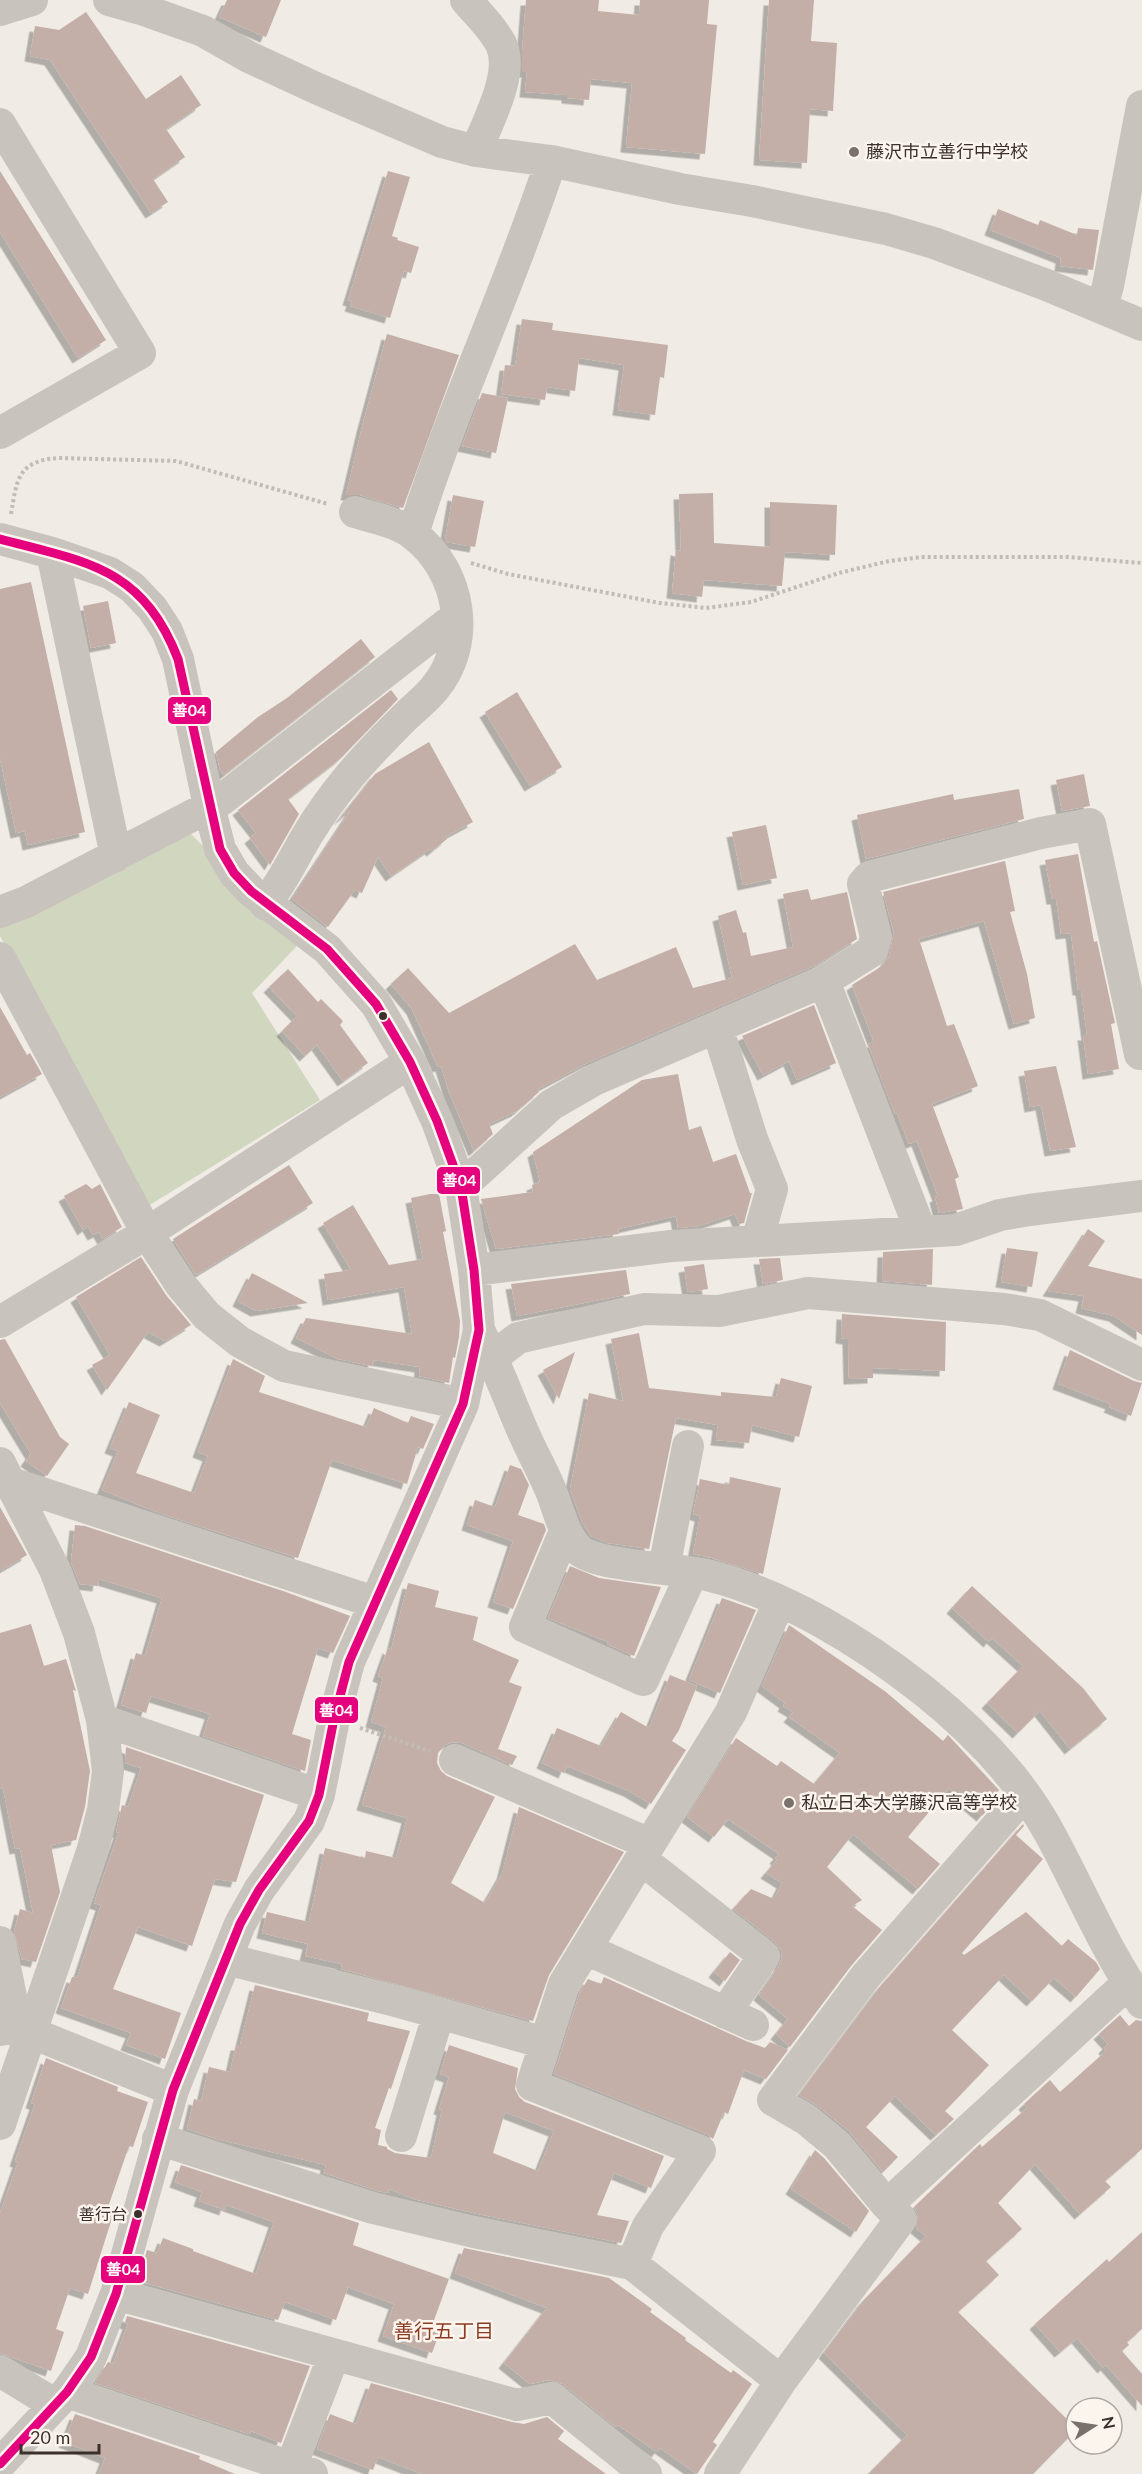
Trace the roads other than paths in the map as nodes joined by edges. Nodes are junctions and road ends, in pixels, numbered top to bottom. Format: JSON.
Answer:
{"nodes":[{"id":1,"x":32,"y":0,"type":"edge"},
{"id":2,"x":109,"y":0,"type":"edge"},
{"id":3,"x":466,"y":0,"type":"edge"},
{"id":4,"x":0,"y":10,"type":"edge"},
{"id":5,"x":1142,"y":106,"type":"edge"},
{"id":6,"x":0,"y":124,"type":"edge"},
{"id":7,"x":476,"y":151,"type":"junction"},
{"id":8,"x":551,"y":161,"type":"junction"},
{"id":9,"x":1102,"y":306,"type":"junction"},
{"id":10,"x":1142,"y":325,"type":"edge"},
{"id":11,"x":0,"y":433,"type":"edge"},
{"id":12,"x":355,"y":512,"type":"road end"},
{"id":13,"x":413,"y":534,"type":"junction"},
{"id":14,"x":3,"y":540,"type":"edge"},
{"id":15,"x":52,"y":553,"type":"junction"},
{"id":16,"x":457,"y":616,"type":"junction"},
{"id":17,"x":209,"y":806,"type":"junction"},
{"id":18,"x":116,"y":856,"type":"junction"},
{"id":19,"x":266,"y":904,"type":"junction"},
{"id":20,"x":0,"y":912,"type":"edge"},
{"id":21,"x":0,"y":958,"type":"edge"},
{"id":22,"x":824,"y":981,"type":"junction"},
{"id":23,"x":717,"y":1027,"type":"junction"},
{"id":24,"x":1142,"y":1054,"type":"edge"},
{"id":25,"x":410,"y":1062,"type":"junction"},
{"id":26,"x":461,"y":1187,"type":"junction"},
{"id":27,"x":1142,"y":1196,"type":"edge"},
{"id":28,"x":921,"y":1232,"type":"junction"},
{"id":29,"x":147,"y":1233,"type":"junction"},
{"id":30,"x":757,"y":1241,"type":"junction"},
{"id":31,"x":474,"y":1270,"type":"junction"},
{"id":32,"x":0,"y":1322,"type":"edge"},
{"id":33,"x":479,"y":1330,"type":"junction"},
{"id":34,"x":493,"y":1357,"type":"junction"},
{"id":35,"x":1142,"y":1365,"type":"edge"},
{"id":36,"x":463,"y":1404,"type":"junction"},
{"id":37,"x":688,"y":1446,"type":"dead end"},
{"id":38,"x":5,"y":1473,"type":"edge"},
{"id":39,"x":565,"y":1531,"type":"junction"},
{"id":40,"x":678,"y":1570,"type":"junction"},
{"id":41,"x":374,"y":1602,"type":"junction"},
{"id":42,"x":779,"y":1602,"type":"junction"},
{"id":43,"x":102,"y":1720,"type":"junction"},
{"id":44,"x":455,"y":1760,"type":"road end"},
{"id":45,"x":1025,"y":1794,"type":"junction"},
{"id":46,"x":319,"y":1795,"type":"junction"},
{"id":47,"x":646,"y":1852,"type":"junction"},
{"id":48,"x":0,"y":1942,"type":"edge"},
{"id":49,"x":586,"y":1949,"type":"junction"},
{"id":50,"x":226,"y":1959,"type":"junction"},
{"id":51,"x":1135,"y":1993,"type":"edge"},
{"id":52,"x":439,"y":2013,"type":"junction"},
{"id":53,"x":725,"y":2013,"type":"junction"},
{"id":54,"x":753,"y":2025,"type":"dead end"},
{"id":55,"x":16,"y":2030,"type":"edge"},
{"id":56,"x":545,"y":2043,"type":"junction"},
{"id":57,"x":173,"y":2090,"type":"junction"},
{"id":58,"x":0,"y":2124,"type":"edge"},
{"id":59,"x":401,"y":2136,"type":"dead end"},
{"id":60,"x":158,"y":2139,"type":"junction"},
{"id":61,"x":887,"y":2205,"type":"junction"},
{"id":62,"x":632,"y":2264,"type":"junction"},
{"id":63,"x":116,"y":2294,"type":"junction"},
{"id":64,"x":334,"y":2355,"type":"junction"},
{"id":65,"x":0,"y":2371,"type":"edge"},
{"id":66,"x":782,"y":2381,"type":"junction"},
{"id":67,"x":60,"y":2398,"type":"junction"},
{"id":68,"x":0,"y":2464,"type":"edge"},
{"id":69,"x":301,"y":2470,"type":"edge"},
{"id":70,"x":646,"y":2474,"type":"edge"},
{"id":71,"x":720,"y":2474,"type":"edge"}],
"edges":[{"from":1,"to":4,"type":"street"},
{"from":2,"to":7,"type":"street"},
{"from":3,"to":7,"type":"street"},
{"from":5,"to":9,"type":"street"},
{"from":6,"to":11,"type":"street"},
{"from":7,"to":8,"type":"street"},
{"from":8,"to":9,"type":"street"},
{"from":8,"to":13,"type":"street"},
{"from":9,"to":10,"type":"street"},
{"from":12,"to":13,"type":"street"},
{"from":13,"to":16,"type":"street"},
{"from":14,"to":15,"type":"street"},
{"from":15,"to":17,"type":"street"},
{"from":15,"to":18,"type":"street"},
{"from":16,"to":17,"type":"street"},
{"from":16,"to":19,"type":"street"},
{"from":17,"to":18,"type":"street"},
{"from":17,"to":19,"type":"street"},
{"from":18,"to":20,"type":"street"},
{"from":19,"to":25,"type":"street"},
{"from":21,"to":29,"type":"street"},
{"from":22,"to":23,"type":"street"},
{"from":22,"to":24,"type":"street"},
{"from":22,"to":28,"type":"street"},
{"from":23,"to":26,"type":"street"},
{"from":23,"to":30,"type":"street"},
{"from":25,"to":26,"type":"street"},
{"from":25,"to":29,"type":"street"},
{"from":26,"to":31,"type":"street"},
{"from":27,"to":28,"type":"street"},
{"from":28,"to":30,"type":"street"},
{"from":29,"to":32,"type":"street"},
{"from":29,"to":36,"type":"street"},
{"from":30,"to":31,"type":"street"},
{"from":31,"to":33,"type":"street"},
{"from":33,"to":34,"type":"street"},
{"from":33,"to":36,"type":"street"},
{"from":34,"to":35,"type":"street"},
{"from":34,"to":39,"type":"street"},
{"from":36,"to":41,"type":"street"},
{"from":37,"to":40,"type":"street"},
{"from":38,"to":41,"type":"street"},
{"from":38,"to":43,"type":"street"},
{"from":39,"to":40,"type":"street"},
{"from":39,"to":40,"type":"street"},
{"from":40,"to":42,"type":"street"},
{"from":41,"to":46,"type":"street"},
{"from":42,"to":45,"type":"street"},
{"from":42,"to":47,"type":"street"},
{"from":43,"to":46,"type":"street"},
{"from":43,"to":55,"type":"street"},
{"from":44,"to":47,"type":"street"},
{"from":45,"to":51,"type":"street"},
{"from":45,"to":61,"type":"street"},
{"from":46,"to":50,"type":"street"},
{"from":47,"to":49,"type":"street"},
{"from":47,"to":53,"type":"street"},
{"from":48,"to":55,"type":"street"},
{"from":49,"to":53,"type":"street"},
{"from":49,"to":56,"type":"street"},
{"from":50,"to":52,"type":"street"},
{"from":50,"to":57,"type":"street"},
{"from":51,"to":61,"type":"street"},
{"from":52,"to":56,"type":"street"},
{"from":52,"to":59,"type":"street"},
{"from":53,"to":54,"type":"street"},
{"from":55,"to":57,"type":"street"},
{"from":55,"to":58,"type":"street"},
{"from":56,"to":62,"type":"street"},
{"from":57,"to":60,"type":"street"},
{"from":60,"to":62,"type":"street"},
{"from":60,"to":63,"type":"street"},
{"from":61,"to":66,"type":"street"},
{"from":62,"to":66,"type":"street"},
{"from":63,"to":64,"type":"street"},
{"from":63,"to":67,"type":"street"},
{"from":64,"to":69,"type":"street"},
{"from":64,"to":70,"type":"street"},
{"from":65,"to":67,"type":"street"},
{"from":66,"to":71,"type":"street"},
{"from":67,"to":68,"type":"street"},
{"from":67,"to":69,"type":"street"}]}
